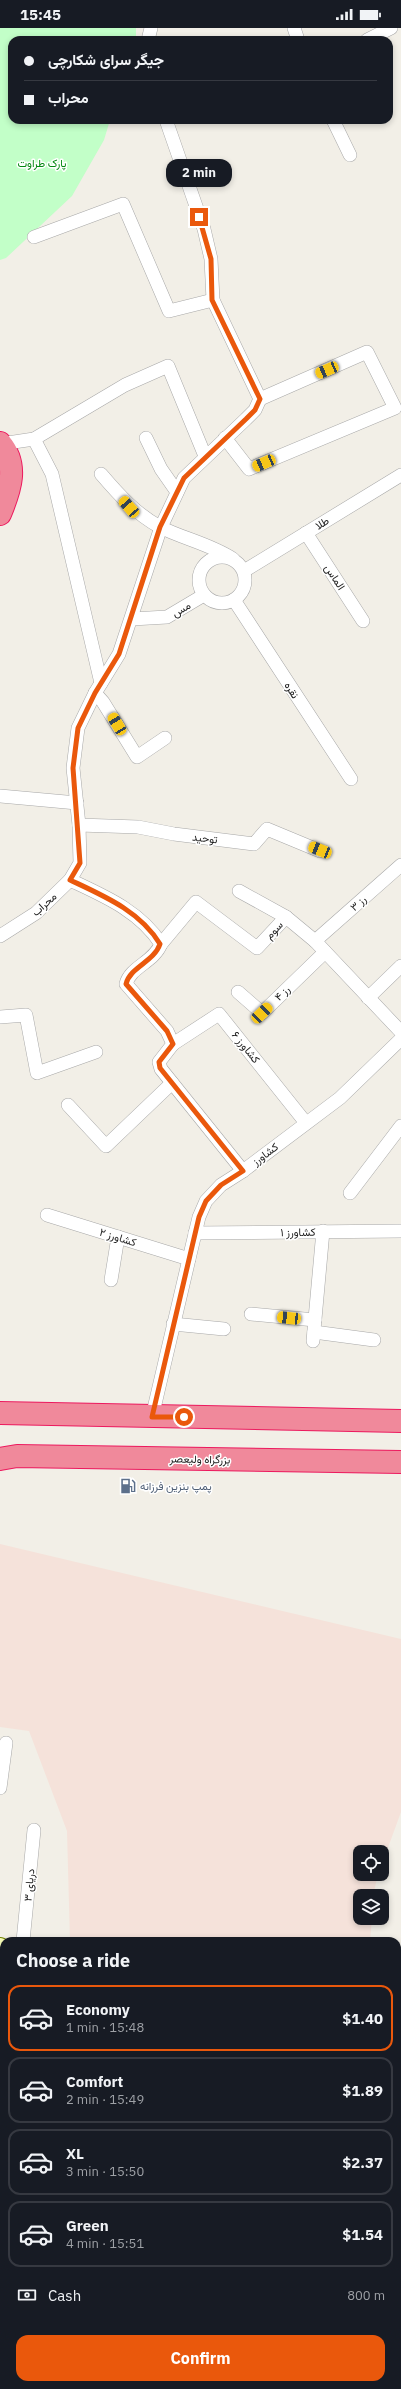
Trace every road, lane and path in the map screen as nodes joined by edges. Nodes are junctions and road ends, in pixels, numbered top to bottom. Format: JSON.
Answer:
{"nodes":[{"id":1,"x":391,"y":28,"type":"edge"},
{"id":2,"x":374,"y":36,"type":"edge"},
{"id":3,"x":167,"y":124,"type":"edge"},
{"id":4,"x":335,"y":124,"type":"edge"},
{"id":5,"x":350,"y":155,"type":"dead end"},
{"id":6,"x":34,"y":238,"type":"dead end"},
{"id":7,"x":212,"y":300,"type":"junction"},
{"id":8,"x":260,"y":399,"type":"junction"},
{"id":9,"x":146,"y":438,"type":"dead end"},
{"id":10,"x":225,"y":438,"type":"junction"},
{"id":11,"x":34,"y":439,"type":"junction"},
{"id":12,"x":0,"y":443,"type":"edge"},
{"id":13,"x":205,"y":456,"type":"junction"},
{"id":14,"x":102,"y":474,"type":"dead end"},
{"id":15,"x":401,"y":475,"type":"edge"},
{"id":16,"x":0,"y":477,"type":"edge"},
{"id":17,"x":177,"y":492,"type":"junction"},
{"id":18,"x":2,"y":510,"type":"edge"},
{"id":19,"x":160,"y":527,"type":"junction"},
{"id":20,"x":306,"y":533,"type":"junction"},
{"id":21,"x":233,"y":559,"type":"junction"},
{"id":22,"x":244,"y":571,"type":"junction"},
{"id":23,"x":204,"y":595,"type":"junction"},
{"id":24,"x":234,"y":600,"type":"junction"},
{"id":25,"x":132,"y":619,"type":"junction"},
{"id":26,"x":363,"y":621,"type":"dead end"},
{"id":27,"x":98,"y":688,"type":"junction"},
{"id":28,"x":164,"y":738,"type":"dead end"},
{"id":29,"x":351,"y":779,"type":"dead end"},
{"id":30,"x":0,"y":796,"type":"edge"},
{"id":31,"x":77,"y":803,"type":"junction"},
{"id":32,"x":79,"y":825,"type":"junction"},
{"id":33,"x":320,"y":850,"type":"dead end"},
{"id":34,"x":401,"y":865,"type":"edge"},
{"id":35,"x":70,"y":880,"type":"junction"},
{"id":36,"x":239,"y":891,"type":"dead end"},
{"id":37,"x":286,"y":917,"type":"junction"},
{"id":38,"x":0,"y":936,"type":"edge"},
{"id":39,"x":315,"y":941,"type":"junction"},
{"id":40,"x":160,"y":944,"type":"junction"},
{"id":41,"x":325,"y":952,"type":"junction"},
{"id":42,"x":401,"y":966,"type":"edge"},
{"id":43,"x":238,"y":992,"type":"dead end"},
{"id":44,"x":368,"y":998,"type":"junction"},
{"id":45,"x":0,"y":1017,"type":"edge"},
{"id":46,"x":401,"y":1032,"type":"edge"},
{"id":47,"x":401,"y":1039,"type":"edge"},
{"id":48,"x":173,"y":1044,"type":"junction"},
{"id":49,"x":96,"y":1052,"type":"dead end"},
{"id":50,"x":172,"y":1083,"type":"junction"},
{"id":51,"x":68,"y":1105,"type":"dead end"},
{"id":52,"x":306,"y":1123,"type":"junction"},
{"id":53,"x":401,"y":1126,"type":"edge"},
{"id":54,"x":243,"y":1171,"type":"junction"},
{"id":55,"x":350,"y":1194,"type":"dead end"},
{"id":56,"x":47,"y":1215,"type":"dead end"},
{"id":57,"x":324,"y":1231,"type":"junction"},
{"id":58,"x":401,"y":1231,"type":"edge"},
{"id":59,"x":195,"y":1233,"type":"junction"},
{"id":60,"x":118,"y":1237,"type":"junction"},
{"id":61,"x":189,"y":1259,"type":"junction"},
{"id":62,"x":110,"y":1280,"type":"dead end"},
{"id":63,"x":251,"y":1314,"type":"dead end"},
{"id":64,"x":173,"y":1324,"type":"junction"},
{"id":65,"x":224,"y":1329,"type":"dead end"},
{"id":66,"x":314,"y":1331,"type":"junction"},
{"id":67,"x":374,"y":1340,"type":"dead end"},
{"id":68,"x":5,"y":1416,"type":"edge"},
{"id":69,"x":152,"y":1417,"type":"junction"},
{"id":70,"x":401,"y":1421,"type":"edge"},
{"id":71,"x":6,"y":1454,"type":"edge"},
{"id":72,"x":401,"y":1462,"type":"edge"},
{"id":73,"x":6,"y":1743,"type":"dead end"},
{"id":74,"x":0,"y":1788,"type":"edge"},
{"id":75,"x":34,"y":1830,"type":"dead end"},
{"id":76,"x":24,"y":1937,"type":"edge"}],
"edges":[{"from":1,"to":2,"type":"street"},
{"from":3,"to":7,"type":"street"},
{"from":4,"to":5,"type":"street"},
{"from":6,"to":7,"type":"street"},
{"from":7,"to":8,"type":"street"},
{"from":8,"to":10,"type":"street","name":"محراب"},
{"from":8,"to":10,"type":"street"},
{"from":9,"to":17,"type":"street"},
{"from":10,"to":13,"type":"street","name":"محراب"},
{"from":11,"to":12,"type":"street"},
{"from":11,"to":13,"type":"street"},
{"from":11,"to":27,"type":"street"},
{"from":12,"to":18,"type":"highway"},
{"from":13,"to":17,"type":"street","name":"محراب"},
{"from":14,"to":19,"type":"street"},
{"from":15,"to":20,"type":"street","name":"طلا"},
{"from":16,"to":18,"type":"highway"},
{"from":17,"to":19,"type":"street","name":"محراب"},
{"from":19,"to":21,"type":"street"},
{"from":19,"to":25,"type":"street","name":"محراب"},
{"from":20,"to":22,"type":"street","name":"طلا"},
{"from":20,"to":26,"type":"street","name":"الماس"},
{"from":21,"to":22,"type":"street"},
{"from":21,"to":23,"type":"street"},
{"from":22,"to":24,"type":"street"},
{"from":23,"to":24,"type":"street"},
{"from":23,"to":25,"type":"street","name":"مس"},
{"from":24,"to":29,"type":"street","name":"نقره"},
{"from":25,"to":27,"type":"street","name":"محراب"},
{"from":27,"to":28,"type":"street"},
{"from":27,"to":31,"type":"street","name":"محراب"},
{"from":30,"to":31,"type":"street"},
{"from":31,"to":32,"type":"street","name":"محراب"},
{"from":32,"to":33,"type":"street","name":"توحید"},
{"from":32,"to":35,"type":"street","name":"محراب"},
{"from":34,"to":39,"type":"street","name":"رز ۳"},
{"from":35,"to":38,"type":"street","name":"محراب"},
{"from":35,"to":40,"type":"street"},
{"from":36,"to":37,"type":"street"},
{"from":37,"to":39,"type":"street","name":"سوم"},
{"from":37,"to":40,"type":"street","name":"سوم"},
{"from":39,"to":41,"type":"street","name":"سوم"},
{"from":40,"to":48,"type":"street"},
{"from":41,"to":43,"type":"street","name":"رز ۴"},
{"from":41,"to":44,"type":"street","name":"سوم"},
{"from":42,"to":44,"type":"street"},
{"from":44,"to":46,"type":"street","name":"سوم"},
{"from":45,"to":49,"type":"street"},
{"from":47,"to":52,"type":"street","name":"کشاورز"},
{"from":48,"to":50,"type":"street"},
{"from":48,"to":52,"type":"street","name":"کشاورز ۶"},
{"from":50,"to":51,"type":"street"},
{"from":50,"to":54,"type":"street"},
{"from":52,"to":54,"type":"street","name":"کشاورز"},
{"from":53,"to":55,"type":"street"},
{"from":54,"to":59,"type":"street","name":"کشاورز"},
{"from":56,"to":60,"type":"street","name":"کشاورز ۲"},
{"from":57,"to":58,"type":"street","name":"کشاورز ۱"},
{"from":57,"to":59,"type":"street","name":"کشاورز ۱"},
{"from":57,"to":66,"type":"street"},
{"from":59,"to":61,"type":"street","name":"کشاورز"},
{"from":60,"to":61,"type":"street","name":"کشاورز ۲"},
{"from":60,"to":62,"type":"street"},
{"from":61,"to":64,"type":"street","name":"کشاورز"},
{"from":63,"to":66,"type":"street"},
{"from":64,"to":65,"type":"street"},
{"from":64,"to":69,"type":"street","name":"کشاورز"},
{"from":66,"to":67,"type":"street"},
{"from":68,"to":69,"type":"highway"},
{"from":69,"to":70,"type":"highway"},
{"from":71,"to":72,"type":"highway","name":"بزرگراه ولیعصر"},
{"from":73,"to":74,"type":"street"},
{"from":75,"to":76,"type":"street","name":"دریای ۳"}]}
